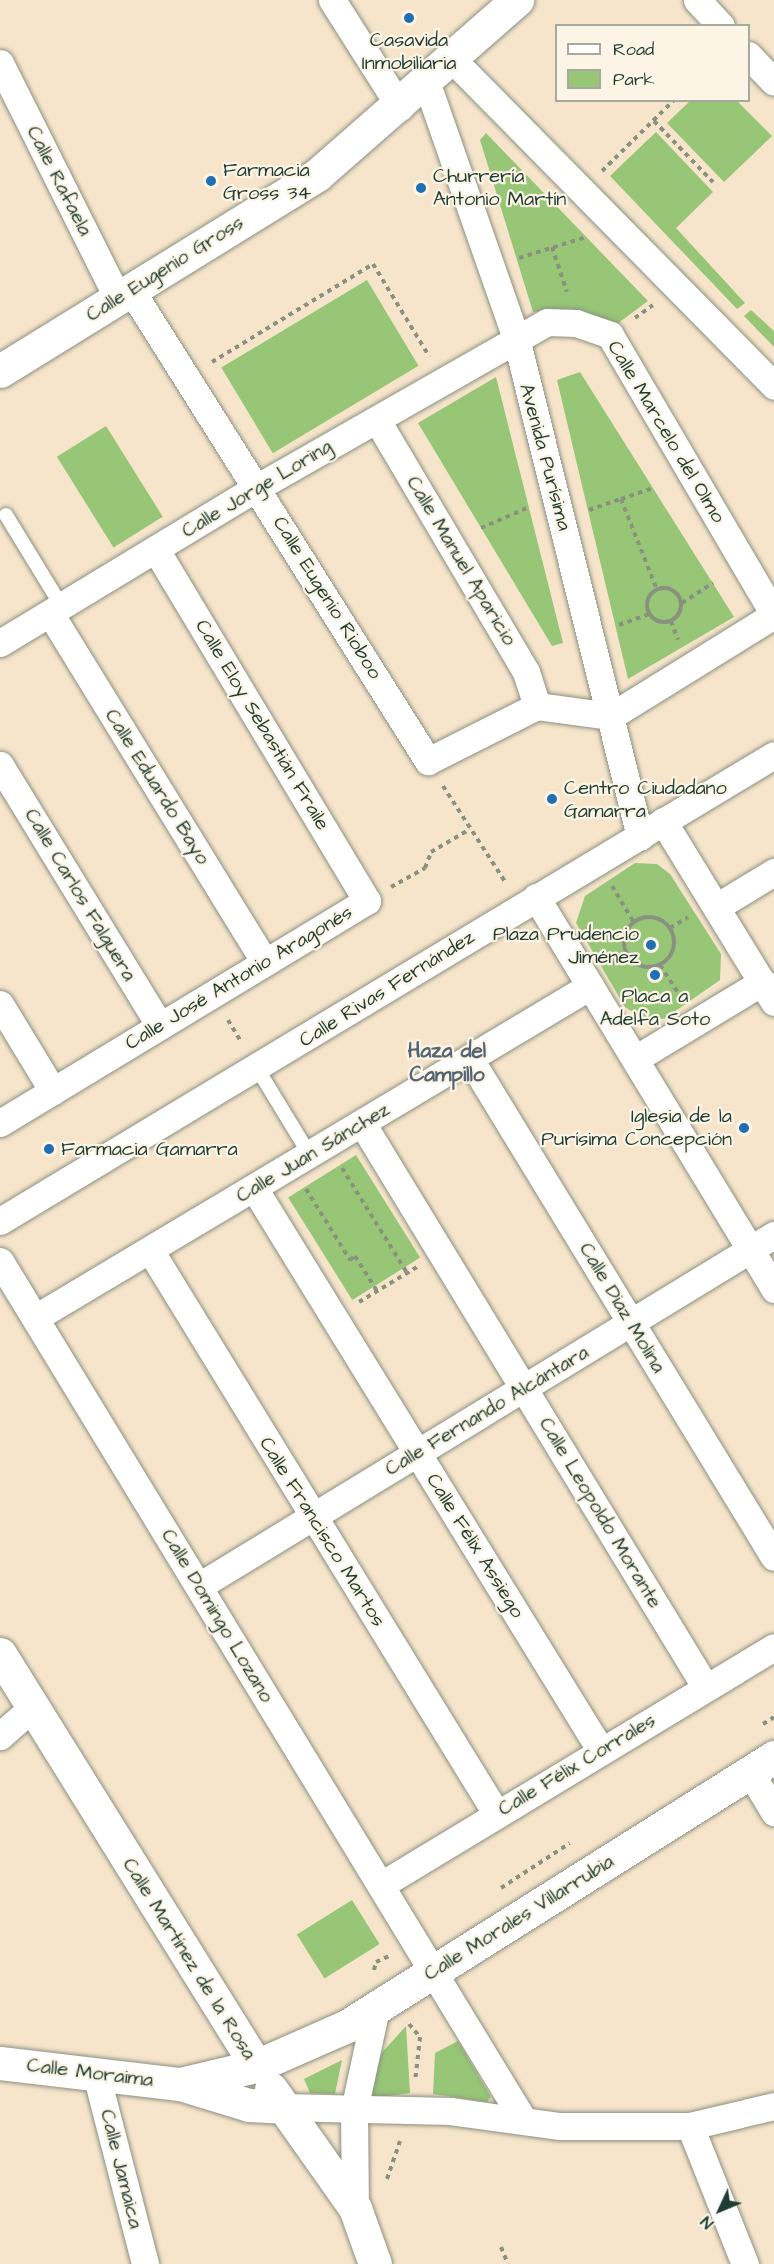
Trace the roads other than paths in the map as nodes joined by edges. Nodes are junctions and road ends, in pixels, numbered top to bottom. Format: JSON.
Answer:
{"nodes":[{"id":1,"x":333,"y":0,"type":"edge"},
{"id":2,"x":518,"y":0,"type":"edge"},
{"id":3,"x":697,"y":0,"type":"edge"},
{"id":4,"x":719,"y":24,"type":"edge"},
{"id":5,"x":750,"y":57,"type":"edge"},
{"id":6,"x":454,"y":61,"type":"junction"},
{"id":7,"x":0,"y":63,"type":"edge"},
{"id":8,"x":774,"y":82,"type":"edge"},
{"id":9,"x":427,"y":84,"type":"junction"},
{"id":10,"x":400,"y":107,"type":"junction"},
{"id":11,"x":124,"y":295,"type":"junction"},
{"id":12,"x":516,"y":338,"type":"junction"},
{"id":13,"x":0,"y":371,"type":"edge"},
{"id":14,"x":774,"y":386,"type":"edge"},
{"id":15,"x":377,"y":420,"type":"junction"},
{"id":16,"x":256,"y":488,"type":"junction"},
{"id":17,"x":6,"y":515,"type":"dead end"},
{"id":18,"x":156,"y":550,"type":"junction"},
{"id":19,"x":56,"y":609,"type":"junction"},
{"id":20,"x":774,"y":615,"type":"edge"},
{"id":21,"x":0,"y":643,"type":"edge"},
{"id":22,"x":537,"y":706,"type":"junction"},
{"id":23,"x":612,"y":716,"type":"junction"},
{"id":24,"x":774,"y":755,"type":"edge"},
{"id":25,"x":0,"y":765,"type":"edge"},
{"id":26,"x":663,"y":821,"type":"junction"},
{"id":27,"x":640,"y":837,"type":"junction"},
{"id":28,"x":774,"y":872,"type":"edge"},
{"id":29,"x":367,"y":901,"type":"joint"},
{"id":30,"x":528,"y":902,"type":"junction"},
{"id":31,"x":718,"y":906,"type":"junction"},
{"id":32,"x":265,"y":962,"type":"junction"},
{"id":33,"x":590,"y":986,"type":"junction"},
{"id":34,"x":768,"y":992,"type":"edge"},
{"id":35,"x":0,"y":1004,"type":"edge"},
{"id":36,"x":160,"y":1026,"type":"junction"},
{"id":37,"x":470,"y":1059,"type":"junction"},
{"id":38,"x":635,"y":1059,"type":"junction"},
{"id":39,"x":257,"y":1068,"type":"junction"},
{"id":40,"x":53,"y":1091,"type":"junction"},
{"id":41,"x":0,"y":1123,"type":"edge"},
{"id":42,"x":362,"y":1123,"type":"junction"},
{"id":43,"x":310,"y":1155,"type":"junction"},
{"id":44,"x":254,"y":1188,"type":"junction"},
{"id":45,"x":0,"y":1221,"type":"edge"},
{"id":46,"x":774,"y":1235,"type":"edge"},
{"id":47,"x":750,"y":1249,"type":"junction"},
{"id":48,"x":150,"y":1250,"type":"junction"},
{"id":49,"x":0,"y":1261,"type":"edge"},
{"id":50,"x":774,"y":1289,"type":"edge"},
{"id":51,"x":35,"y":1318,"type":"junction"},
{"id":52,"x":631,"y":1323,"type":"junction"},
{"id":53,"x":524,"y":1388,"type":"junction"},
{"id":54,"x":418,"y":1453,"type":"junction"},
{"id":55,"x":313,"y":1517,"type":"junction"},
{"id":56,"x":774,"y":1557,"type":"edge"},
{"id":57,"x":199,"y":1587,"type":"junction"},
{"id":58,"x":774,"y":1647,"type":"edge"},
{"id":59,"x":0,"y":1654,"type":"edge"},
{"id":60,"x":706,"y":1688,"type":"junction"},
{"id":61,"x":33,"y":1707,"type":"junction"},
{"id":62,"x":0,"y":1736,"type":"edge"},
{"id":63,"x":601,"y":1751,"type":"junction"},
{"id":64,"x":762,"y":1765,"type":"edge"},
{"id":65,"x":774,"y":1812,"type":"edge"},
{"id":66,"x":496,"y":1814,"type":"junction"},
{"id":67,"x":381,"y":1885,"type":"junction"},
{"id":68,"x":433,"y":1972,"type":"junction"},
{"id":69,"x":376,"y":2008,"type":"junction"},
{"id":70,"x":0,"y":2063,"type":"edge"},
{"id":71,"x":256,"y":2066,"type":"junction"},
{"id":72,"x":96,"y":2074,"type":"junction"},
{"id":73,"x":180,"y":2084,"type":"junction"},
{"id":74,"x":774,"y":2106,"type":"edge"},
{"id":75,"x":282,"y":2107,"type":"junction"},
{"id":76,"x":354,"y":2110,"type":"junction"},
{"id":77,"x":394,"y":2111,"type":"junction"},
{"id":78,"x":524,"y":2121,"type":"junction"},
{"id":79,"x":690,"y":2126,"type":"junction"},
{"id":80,"x":355,"y":2208,"type":"junction"},
{"id":81,"x":145,"y":2264,"type":"edge"},
{"id":82,"x":375,"y":2264,"type":"edge"},
{"id":83,"x":745,"y":2264,"type":"edge"}],
"edges":[{"from":1,"to":10,"type":"street"},
{"from":2,"to":6,"type":"main road","name":"Calle Eugenio Gross"},
{"from":3,"to":4,"type":"street"},
{"from":5,"to":8,"type":"street"},
{"from":6,"to":9,"type":"main road","name":"Calle Eugenio Gross"},
{"from":6,"to":14,"type":"street"},
{"from":7,"to":11,"type":"street","name":"Calle Rafaela"},
{"from":9,"to":10,"type":"main road","name":"Calle Eugenio Gross"},
{"from":9,"to":12,"type":"street","name":"Avenida Purísima"},
{"from":10,"to":11,"type":"main road","name":"Calle Eugenio Gross"},
{"from":11,"to":13,"type":"main road","name":"Calle Eugenio Gross"},
{"from":11,"to":16,"type":"street","name":"Calle Eugenio Rioboo"},
{"from":12,"to":15,"type":"street","name":"Calle Jorge Loring"},
{"from":12,"to":20,"type":"street","name":"Calle Marcelo del Olmo"},
{"from":12,"to":23,"type":"street","name":"Avenida Purísima"},
{"from":15,"to":16,"type":"street","name":"Calle Jorge Loring"},
{"from":15,"to":22,"type":"street","name":"Calle Manuel Aparicio"},
{"from":16,"to":18,"type":"street","name":"Calle Jorge Loring"},
{"from":16,"to":22,"type":"street","name":"Calle Eugenio Rioboo"},
{"from":17,"to":19,"type":"lane"},
{"from":18,"to":19,"type":"street","name":"Calle Jorge Loring"},
{"from":18,"to":29,"type":"street","name":"Calle Eloy Sebastián Fraile"},
{"from":19,"to":21,"type":"street","name":"Calle Jorge Loring"},
{"from":19,"to":32,"type":"street","name":"Calle Eduardo Bayo"},
{"from":20,"to":23,"type":"street"},
{"from":22,"to":23,"type":"street"},
{"from":23,"to":27,"type":"street","name":"Avenida Purísima"},
{"from":24,"to":26,"type":"street","name":"Calle Rivas Fernández"},
{"from":25,"to":36,"type":"street","name":"Calle Carlos Falguera"},
{"from":26,"to":27,"type":"street","name":"Calle Rivas Fernández"},
{"from":26,"to":31,"type":"street"},
{"from":27,"to":30,"type":"street","name":"Calle Rivas Fernández"},
{"from":28,"to":31,"type":"street"},
{"from":29,"to":32,"type":"street","name":"Calle José Antonio Aragonés"},
{"from":30,"to":33,"type":"street"},
{"from":30,"to":39,"type":"street","name":"Calle Rivas Fernández"},
{"from":31,"to":34,"type":"street"},
{"from":32,"to":36,"type":"street","name":"Calle José Antonio Aragonés"},
{"from":33,"to":37,"type":"street","name":"Calle Juan Sánchez"},
{"from":33,"to":38,"type":"street"},
{"from":34,"to":38,"type":"street"},
{"from":35,"to":40,"type":"street"},
{"from":36,"to":40,"type":"street","name":"Calle José Antonio Aragonés"},
{"from":37,"to":42,"type":"street","name":"Calle Juan Sánchez"},
{"from":37,"to":52,"type":"street","name":"Calle Diaz Molina"},
{"from":38,"to":47,"type":"street"},
{"from":39,"to":43,"type":"lane"},
{"from":39,"to":45,"type":"street","name":"Calle Rivas Fernández"},
{"from":40,"to":41,"type":"street","name":"Calle José Antonio Aragonés"},
{"from":42,"to":43,"type":"street","name":"Calle Juan Sánchez"},
{"from":42,"to":53,"type":"street","name":"Calle Leopoldo Morante"},
{"from":43,"to":44,"type":"street","name":"Calle Juan Sánchez"},
{"from":44,"to":48,"type":"street","name":"Calle Juan Sánchez"},
{"from":44,"to":54,"type":"street","name":"Calle Félix Assiego"},
{"from":46,"to":47,"type":"street","name":"Calle Fernando Alcántara"},
{"from":47,"to":50,"type":"street"},
{"from":47,"to":52,"type":"street","name":"Calle Fernando Alcántara"},
{"from":48,"to":51,"type":"street","name":"Calle Juan Sánchez"},
{"from":48,"to":55,"type":"street","name":"Calle Francisco Martos"},
{"from":49,"to":51,"type":"street","name":"Calle Domingo Lozano"},
{"from":51,"to":57,"type":"street","name":"Calle Domingo Lozano"},
{"from":52,"to":53,"type":"street","name":"Calle Fernando Alcántara"},
{"from":52,"to":56,"type":"street","name":"Calle Diaz Molina"},
{"from":53,"to":54,"type":"street","name":"Calle Fernando Alcántara"},
{"from":53,"to":60,"type":"street","name":"Calle Leopoldo Morante"},
{"from":54,"to":55,"type":"street","name":"Calle Fernando Alcántara"},
{"from":54,"to":63,"type":"street","name":"Calle Félix Assiego"},
{"from":55,"to":57,"type":"street","name":"Calle Fernando Alcántara"},
{"from":55,"to":66,"type":"street","name":"Calle Francisco Martos"},
{"from":57,"to":67,"type":"street","name":"Calle Domingo Lozano"},
{"from":58,"to":60,"type":"street","name":"Calle Félix Corrales"},
{"from":59,"to":61,"type":"main road","name":"Calle Martínez de la Rosa"},
{"from":60,"to":63,"type":"street","name":"Calle Félix Corrales"},
{"from":61,"to":62,"type":"street"},
{"from":61,"to":71,"type":"main road","name":"Calle Martínez de la Rosa"},
{"from":63,"to":66,"type":"street","name":"Calle Félix Corrales"},
{"from":64,"to":65,"type":"street"},
{"from":64,"to":68,"type":"main road","name":"Calle Morales Villarrubia"},
{"from":66,"to":67,"type":"street","name":"Calle Félix Corrales"},
{"from":67,"to":68,"type":"street","name":"Calle Domingo Lozano"},
{"from":68,"to":69,"type":"main road","name":"Calle Morales Villarrubia"},
{"from":68,"to":78,"type":"street","name":"Calle Domingo Lozano"},
{"from":69,"to":71,"type":"main road","name":"Calle Morales Villarrubia"},
{"from":69,"to":76,"type":"street"},
{"from":70,"to":72,"type":"main road","name":"Calle Moraima"},
{"from":71,"to":73,"type":"main road","name":"Calle Moraima"},
{"from":71,"to":75,"type":"main road","name":"Calle Martínez de la Rosa"},
{"from":72,"to":73,"type":"main road","name":"Calle Moraima"},
{"from":72,"to":81,"type":"street","name":"Calle Jamaica"},
{"from":73,"to":75,"type":"main road","name":"Calle Moraima"},
{"from":74,"to":79,"type":"street"},
{"from":75,"to":76,"type":"street"},
{"from":75,"to":80,"type":"main road","name":"Calle Martínez de la Rosa"},
{"from":76,"to":77,"type":"street"},
{"from":76,"to":80,"type":"street"},
{"from":77,"to":78,"type":"street"},
{"from":77,"to":80,"type":"street"},
{"from":78,"to":79,"type":"street"},
{"from":79,"to":83,"type":"street"},
{"from":80,"to":82,"type":"main road","name":"Calle Martínez de la Rosa"}]}
